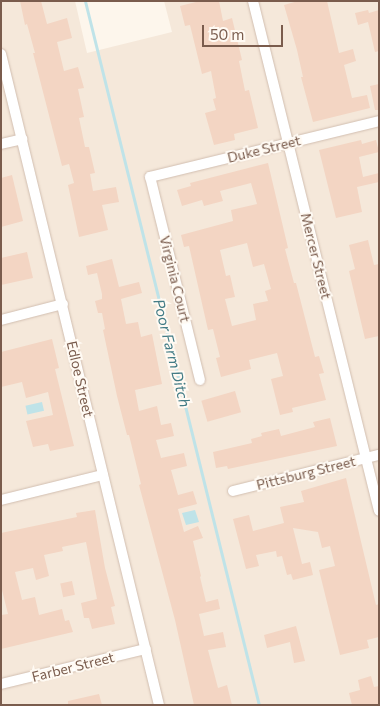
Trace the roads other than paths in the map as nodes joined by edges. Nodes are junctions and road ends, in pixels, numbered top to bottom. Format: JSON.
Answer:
{"nodes":[{"id":1,"x":253,"y":1,"type":"edge"},
{"id":2,"x":1,"y":54,"type":"edge"},
{"id":3,"x":379,"y":121,"type":"edge"},
{"id":4,"x":22,"y":139,"type":"junction"},
{"id":5,"x":288,"y":143,"type":"junction"},
{"id":6,"x":1,"y":144,"type":"edge"},
{"id":7,"x":150,"y":177,"type":"joint"},
{"id":8,"x":63,"y":304,"type":"junction"},
{"id":9,"x":1,"y":320,"type":"edge"},
{"id":10,"x":200,"y":380,"type":"dead end"},
{"id":11,"x":379,"y":455,"type":"edge"},
{"id":12,"x":366,"y":458,"type":"junction"},
{"id":13,"x":103,"y":475,"type":"junction"},
{"id":14,"x":233,"y":491,"type":"dead end"},
{"id":15,"x":1,"y":500,"type":"edge"},
{"id":16,"x":379,"y":511,"type":"edge"},
{"id":17,"x":146,"y":649,"type":"junction"},
{"id":18,"x":1,"y":684,"type":"edge"},
{"id":19,"x":159,"y":705,"type":"edge"}],
"edges":[{"from":1,"to":5,"type":"street","name":"Mercer Street"},
{"from":2,"to":4,"type":"street","name":"Edloe Street"},
{"from":3,"to":5,"type":"street","name":"Duke Street"},
{"from":4,"to":6,"type":"street"},
{"from":4,"to":8,"type":"street","name":"Edloe Street"},
{"from":5,"to":7,"type":"street","name":"Duke Street"},
{"from":5,"to":12,"type":"street","name":"Mercer Street"},
{"from":7,"to":10,"type":"street","name":"Virginia Court"},
{"from":8,"to":9,"type":"street"},
{"from":8,"to":13,"type":"street","name":"Edloe Street"},
{"from":11,"to":12,"type":"street","name":"Pittsburg Street"},
{"from":12,"to":14,"type":"street","name":"Pittsburg Street"},
{"from":12,"to":16,"type":"street","name":"Mercer Street"},
{"from":13,"to":15,"type":"street"},
{"from":13,"to":17,"type":"street","name":"Edloe Street"},
{"from":17,"to":18,"type":"street","name":"Farber Street"},
{"from":17,"to":19,"type":"street","name":"Edloe Street"}]}
